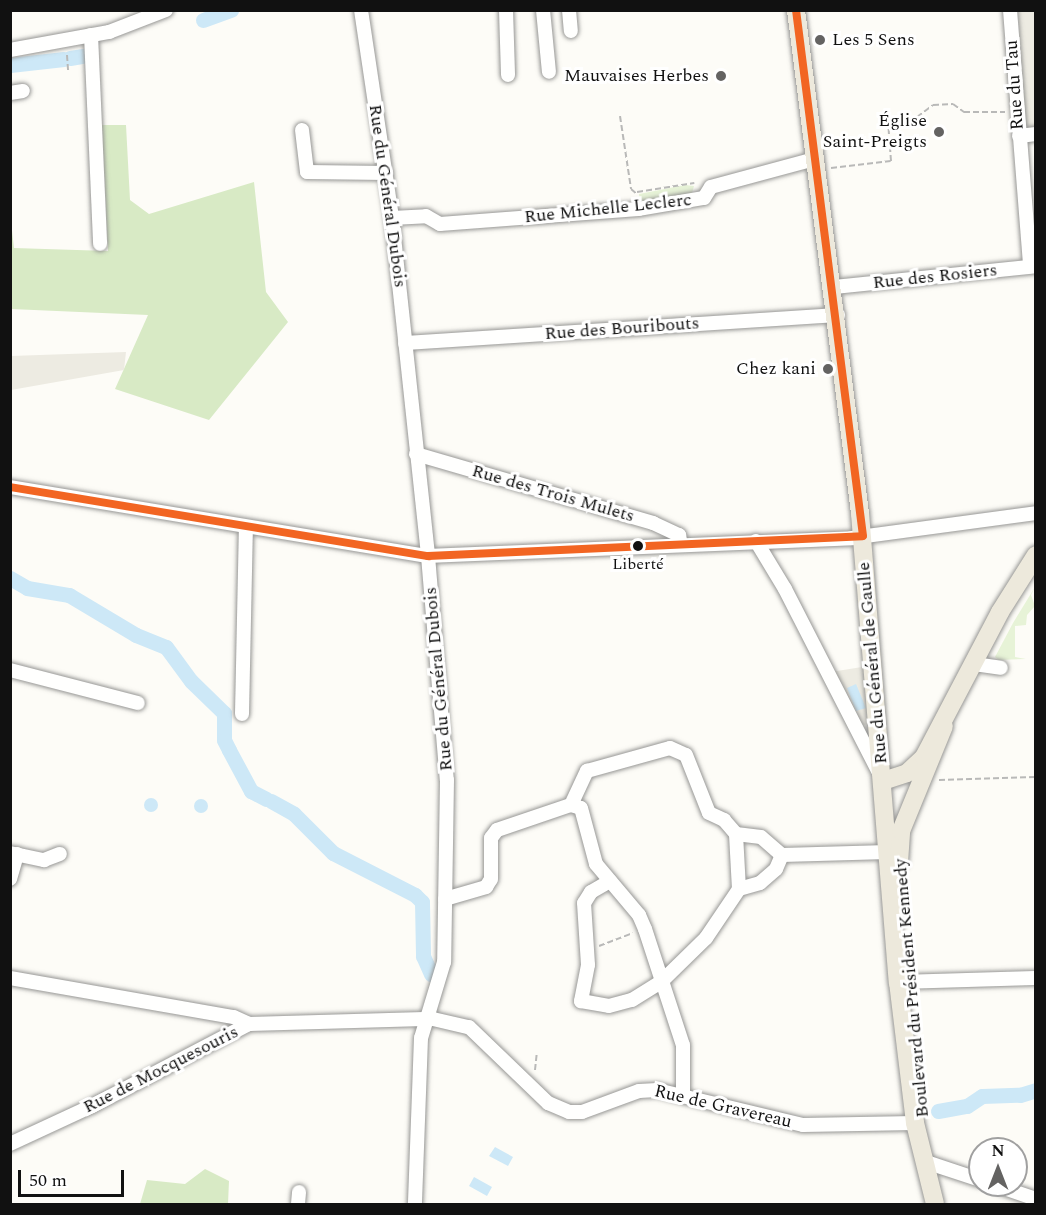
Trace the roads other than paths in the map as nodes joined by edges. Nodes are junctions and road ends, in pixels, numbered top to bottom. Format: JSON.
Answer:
{"nodes":[{"id":1,"x":166,"y":10,"type":"edge"},
{"id":2,"x":361,"y":10,"type":"edge"},
{"id":3,"x":506,"y":10,"type":"edge"},
{"id":4,"x":543,"y":10,"type":"edge"},
{"id":5,"x":569,"y":10,"type":"edge"},
{"id":6,"x":796,"y":10,"type":"edge"},
{"id":7,"x":1010,"y":10,"type":"edge"},
{"id":8,"x":571,"y":31,"type":"dead end"},
{"id":9,"x":91,"y":35,"type":"junction"},
{"id":10,"x":10,"y":50,"type":"edge"},
{"id":11,"x":549,"y":72,"type":"dead end"},
{"id":12,"x":508,"y":75,"type":"dead end"},
{"id":13,"x":302,"y":130,"type":"dead end"},
{"id":14,"x":1035,"y":134,"type":"edge"},
{"id":15,"x":1019,"y":136,"type":"junction"},
{"id":16,"x":816,"y":164,"type":"junction"},
{"id":17,"x":386,"y":173,"type":"junction"},
{"id":18,"x":393,"y":218,"type":"junction"},
{"id":19,"x":100,"y":244,"type":"dead end"},
{"id":20,"x":1033,"y":266,"type":"edge"},
{"id":21,"x":834,"y":287,"type":"junction"},
{"id":22,"x":838,"y":315,"type":"junction"},
{"id":23,"x":405,"y":343,"type":"junction"},
{"id":24,"x":416,"y":454,"type":"junction"},
{"id":25,"x":10,"y":488,"type":"edge"},
{"id":26,"x":1035,"y":513,"type":"edge"},
{"id":27,"x":246,"y":527,"type":"junction"},
{"id":28,"x":862,"y":536,"type":"junction"},
{"id":29,"x":756,"y":542,"type":"junction"},
{"id":30,"x":681,"y":545,"type":"junction"},
{"id":31,"x":1035,"y":555,"type":"edge"},
{"id":32,"x":428,"y":556,"type":"junction"},
{"id":33,"x":974,"y":664,"type":"junction"},
{"id":34,"x":1001,"y":669,"type":"dead end"},
{"id":35,"x":10,"y":670,"type":"edge"},
{"id":36,"x":138,"y":703,"type":"dead end"},
{"id":37,"x":242,"y":714,"type":"dead end"},
{"id":38,"x":944,"y":726,"type":"junction"},
{"id":39,"x":883,"y":781,"type":"junction"},
{"id":40,"x":571,"y":805,"type":"junction"},
{"id":41,"x":736,"y":834,"type":"junction"},
{"id":42,"x":888,"y":852,"type":"junction"},
{"id":43,"x":14,"y":854,"type":"edge"},
{"id":44,"x":60,"y":854,"type":"dead end"},
{"id":45,"x":782,"y":855,"type":"junction"},
{"id":46,"x":10,"y":879,"type":"edge"},
{"id":47,"x":610,"y":880,"type":"junction"},
{"id":48,"x":739,"y":889,"type":"junction"},
{"id":49,"x":445,"y":899,"type":"junction"},
{"id":50,"x":10,"y":978,"type":"edge"},
{"id":51,"x":1035,"y":978,"type":"edge"},
{"id":52,"x":662,"y":982,"type":"junction"},
{"id":53,"x":903,"y":982,"type":"junction"},
{"id":54,"x":425,"y":1020,"type":"junction"},
{"id":55,"x":249,"y":1024,"type":"junction"},
{"id":56,"x":683,"y":1096,"type":"junction"},
{"id":57,"x":915,"y":1123,"type":"junction"},
{"id":58,"x":10,"y":1143,"type":"edge"},
{"id":59,"x":925,"y":1161,"type":"junction"},
{"id":60,"x":968,"y":1176,"type":"edge"},
{"id":61,"x":415,"y":1204,"type":"edge"},
{"id":62,"x":935,"y":1204,"type":"edge"}],
"edges":[{"from":1,"to":9,"type":"street"},
{"from":2,"to":17,"type":"street","name":"Rue du Général Dubois"},
{"from":3,"to":12,"type":"street"},
{"from":4,"to":11,"type":"street"},
{"from":5,"to":8,"type":"street"},
{"from":6,"to":16,"type":"main road","name":"Rue du Général de Gaulle"},
{"from":7,"to":15,"type":"street","name":"Rue du Tau"},
{"from":9,"to":10,"type":"street"},
{"from":9,"to":19,"type":"street"},
{"from":13,"to":17,"type":"street"},
{"from":14,"to":15,"type":"street"},
{"from":15,"to":20,"type":"street","name":"Rue du Tau"},
{"from":16,"to":18,"type":"street","name":"Rue Michelle Leclerc"},
{"from":16,"to":21,"type":"main road","name":"Rue du Général de Gaulle"},
{"from":17,"to":18,"type":"street","name":"Rue du Général Dubois"},
{"from":18,"to":23,"type":"street","name":"Rue du Général Dubois"},
{"from":20,"to":21,"type":"street","name":"Rue des Rosiers"},
{"from":21,"to":22,"type":"main road","name":"Rue du Général de Gaulle"},
{"from":22,"to":23,"type":"street","name":"Rue des Bouribouts"},
{"from":22,"to":28,"type":"main road","name":"Rue du Général de Gaulle"},
{"from":23,"to":24,"type":"street","name":"Rue du Général Dubois"},
{"from":24,"to":30,"type":"street","name":"Rue des Trois Mulets"},
{"from":24,"to":32,"type":"street","name":"Rue du Général Dubois"},
{"from":25,"to":27,"type":"street"},
{"from":26,"to":28,"type":"street"},
{"from":27,"to":32,"type":"street"},
{"from":27,"to":37,"type":"street"},
{"from":28,"to":29,"type":"street"},
{"from":28,"to":39,"type":"main road","name":"Rue du Général de Gaulle"},
{"from":29,"to":30,"type":"street"},
{"from":29,"to":39,"type":"street"},
{"from":30,"to":32,"type":"street"},
{"from":31,"to":33,"type":"main road","name":"Boulevard du Président Kennedy"},
{"from":32,"to":49,"type":"street","name":"Rue du Général Dubois"},
{"from":33,"to":34,"type":"street"},
{"from":33,"to":38,"type":"main road","name":"Boulevard du Président Kennedy"},
{"from":35,"to":36,"type":"street"},
{"from":38,"to":39,"type":"main road","name":"Boulevard du Président Kennedy"},
{"from":38,"to":53,"type":"main road","name":"Boulevard du Président Kennedy"},
{"from":39,"to":42,"type":"main road","name":"Rue du Général de Gaulle"},
{"from":40,"to":41,"type":"street"},
{"from":40,"to":47,"type":"street"},
{"from":40,"to":49,"type":"street"},
{"from":41,"to":45,"type":"street"},
{"from":41,"to":48,"type":"street"},
{"from":42,"to":45,"type":"street"},
{"from":42,"to":53,"type":"main road","name":"Rue du Général de Gaulle"},
{"from":43,"to":44,"type":"street"},
{"from":43,"to":46,"type":"street"},
{"from":45,"to":48,"type":"street"},
{"from":47,"to":52,"type":"street"},
{"from":47,"to":52,"type":"street"},
{"from":48,"to":52,"type":"street"},
{"from":49,"to":54,"type":"street","name":"Rue du Général Dubois"},
{"from":50,"to":55,"type":"street"},
{"from":51,"to":53,"type":"street"},
{"from":52,"to":56,"type":"street"},
{"from":53,"to":57,"type":"main road"},
{"from":53,"to":59,"type":"main road","name":"Boulevard du Président Kennedy"},
{"from":54,"to":55,"type":"street","name":"Rue de Mocquesouris"},
{"from":54,"to":56,"type":"street","name":"Rue de Gravereau"},
{"from":54,"to":61,"type":"street","name":"Rue du Général Dubois"},
{"from":55,"to":58,"type":"street","name":"Rue de Mocquesouris"},
{"from":56,"to":57,"type":"street","name":"Rue de Gravereau"},
{"from":57,"to":59,"type":"main road"},
{"from":59,"to":60,"type":"street"},
{"from":59,"to":62,"type":"main road","name":"Boulevard du Président Kennedy"}]}
